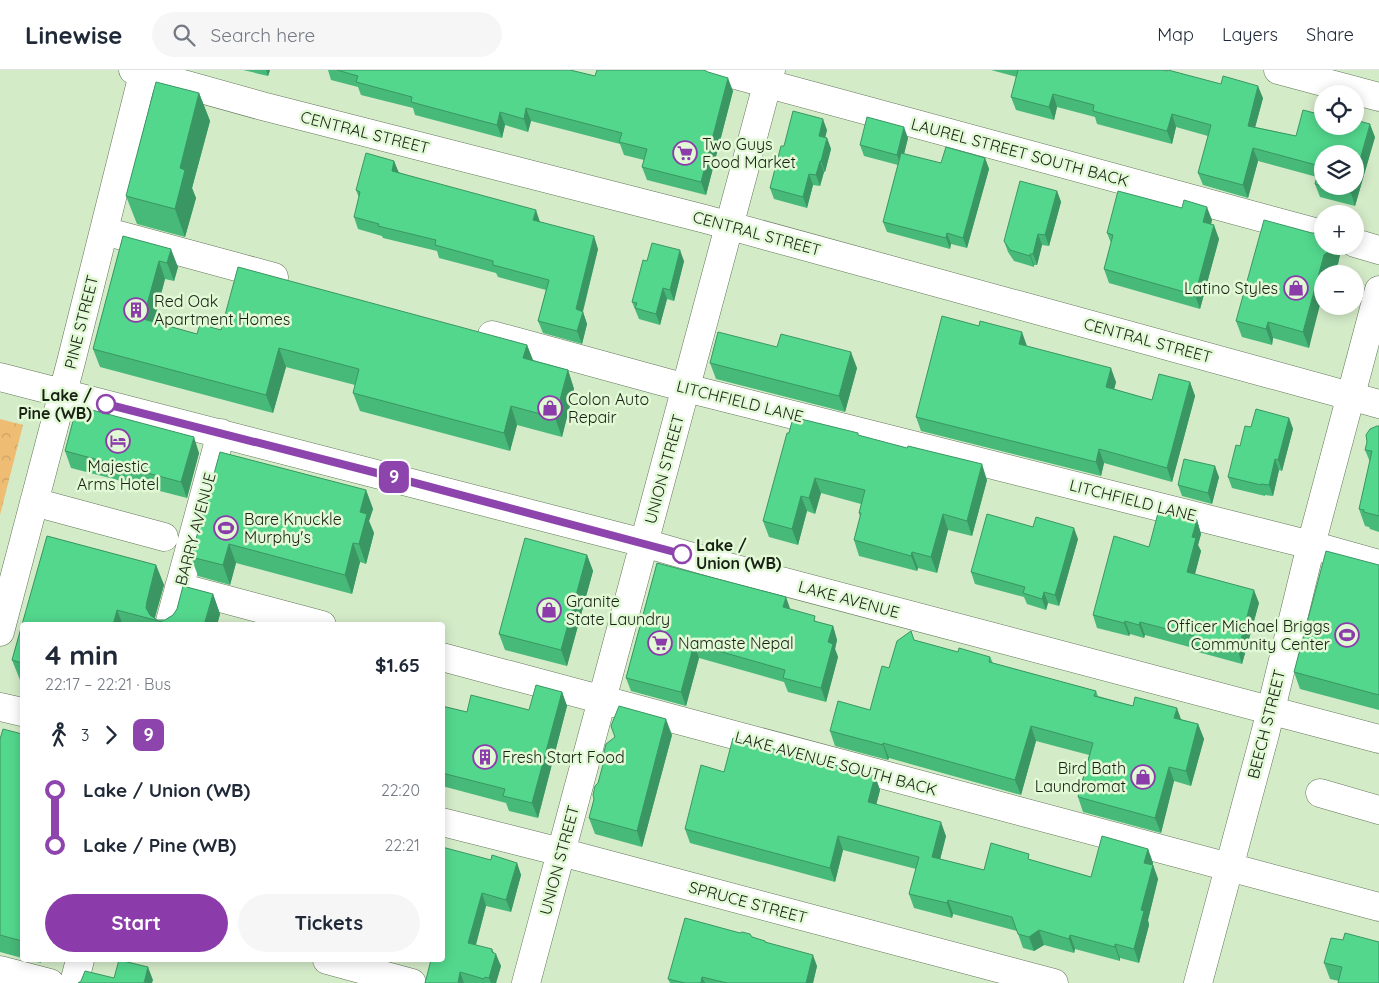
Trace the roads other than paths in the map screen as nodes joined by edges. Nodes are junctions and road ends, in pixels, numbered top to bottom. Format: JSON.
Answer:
{"nodes":[{"id":1,"x":717,"y":70,"type":"edge"},
{"id":2,"x":140,"y":71,"type":"edge"},
{"id":3,"x":1283,"y":71,"type":"edge"},
{"id":4,"x":769,"y":77,"type":"edge"},
{"id":5,"x":1369,"y":86,"type":"edge"},
{"id":6,"x":729,"y":226,"type":"junction"},
{"id":7,"x":104,"y":231,"type":"junction"},
{"id":8,"x":1314,"y":232,"type":"edge"},
{"id":9,"x":1364,"y":246,"type":"edge"},
{"id":10,"x":1379,"y":250,"type":"edge"},
{"id":11,"x":299,"y":284,"type":"edge"},
{"id":12,"x":1379,"y":290,"type":"edge"},
{"id":13,"x":471,"y":330,"type":"edge"},
{"id":14,"x":0,"y":377,"type":"edge"},
{"id":15,"x":686,"y":388,"type":"junction"},
{"id":16,"x":62,"y":393,"type":"junction"},
{"id":17,"x":1350,"y":396,"type":"junction"},
{"id":18,"x":1379,"y":404,"type":"edge"},
{"id":19,"x":221,"y":433,"type":"junction"},
{"id":20,"x":34,"y":502,"type":"junction"},
{"id":21,"x":164,"y":537,"type":"dead end"},
{"id":22,"x":644,"y":543,"type":"junction"},
{"id":23,"x":1311,"y":545,"type":"junction"},
{"id":24,"x":1379,"y":564,"type":"edge"},
{"id":25,"x":180,"y":587,"type":"junction"},
{"id":26,"x":170,"y":622,"type":"edge"},
{"id":27,"x":311,"y":622,"type":"edge"},
{"id":28,"x":0,"y":632,"type":"edge"},
{"id":29,"x":445,"y":658,"type":"edge"},
{"id":30,"x":602,"y":700,"type":"junction"},
{"id":31,"x":0,"y":707,"type":"edge"},
{"id":32,"x":1271,"y":710,"type":"junction"},
{"id":33,"x":20,"y":712,"type":"edge"},
{"id":34,"x":1379,"y":739,"type":"edge"},
{"id":35,"x":1320,"y":793,"type":"dead end"},
{"id":36,"x":1379,"y":810,"type":"edge"},
{"id":37,"x":445,"y":823,"type":"edge"},
{"id":38,"x":561,"y":852,"type":"junction"},
{"id":39,"x":1229,"y":867,"type":"junction"},
{"id":40,"x":1379,"y":907,"type":"edge"},
{"id":41,"x":79,"y":962,"type":"edge"},
{"id":42,"x":334,"y":962,"type":"edge"},
{"id":43,"x":0,"y":970,"type":"edge"},
{"id":44,"x":50,"y":983,"type":"edge"},
{"id":45,"x":74,"y":983,"type":"edge"},
{"id":46,"x":412,"y":983,"type":"edge"},
{"id":47,"x":526,"y":983,"type":"edge"},
{"id":48,"x":1054,"y":983,"type":"edge"},
{"id":49,"x":1198,"y":983,"type":"edge"}],
"edges":[{"from":1,"to":4,"type":"street","name":"LAUREL STREET SOUTH BACK"},
{"from":2,"to":6,"type":"street","name":"CENTRAL STREET"},
{"from":2,"to":7,"type":"street","name":"PINE STREET"},
{"from":3,"to":5,"type":"street"},
{"from":4,"to":6,"type":"street","name":"UNION STREET"},
{"from":4,"to":8,"type":"street","name":"LAUREL STREET SOUTH BACK"},
{"from":6,"to":15,"type":"street","name":"UNION STREET"},
{"from":6,"to":17,"type":"street","name":"CENTRAL STREET"},
{"from":7,"to":11,"type":"street"},
{"from":7,"to":16,"type":"street","name":"PINE STREET"},
{"from":9,"to":10,"type":"street"},
{"from":12,"to":17,"type":"street","name":"BEECH STREET"},
{"from":13,"to":15,"type":"street","name":"LITCHFIELD LANE"},
{"from":14,"to":16,"type":"street","name":"LAKE AVENUE"},
{"from":15,"to":22,"type":"street","name":"UNION STREET"},
{"from":15,"to":23,"type":"street","name":"LITCHFIELD LANE"},
{"from":16,"to":19,"type":"street","name":"LAKE AVENUE"},
{"from":16,"to":20,"type":"street","name":"PINE STREET"},
{"from":17,"to":18,"type":"street","name":"CENTRAL STREET"},
{"from":17,"to":23,"type":"street","name":"BEECH STREET"},
{"from":19,"to":22,"type":"street","name":"LAKE AVENUE"},
{"from":19,"to":25,"type":"street","name":"BARRY AVENUE"},
{"from":20,"to":21,"type":"street"},
{"from":20,"to":28,"type":"street","name":"PINE STREET"},
{"from":22,"to":30,"type":"street","name":"UNION STREET"},
{"from":22,"to":32,"type":"street","name":"LAKE AVENUE"},
{"from":23,"to":24,"type":"street","name":"LITCHFIELD LANE"},
{"from":23,"to":32,"type":"street","name":"BEECH STREET"},
{"from":25,"to":26,"type":"street","name":"BARRY AVENUE"},
{"from":25,"to":27,"type":"street"},
{"from":29,"to":30,"type":"street","name":"LAKE AVENUE SOUTH BACK"},
{"from":30,"to":38,"type":"street","name":"UNION STREET"},
{"from":30,"to":39,"type":"street","name":"LAKE AVENUE SOUTH BACK"},
{"from":31,"to":33,"type":"street"},
{"from":32,"to":34,"type":"street","name":"LAKE AVENUE"},
{"from":32,"to":39,"type":"street","name":"BEECH STREET"},
{"from":35,"to":36,"type":"street"},
{"from":37,"to":38,"type":"street","name":"SPRUCE STREET"},
{"from":38,"to":47,"type":"street","name":"UNION STREET"},
{"from":38,"to":48,"type":"street","name":"SPRUCE STREET"},
{"from":39,"to":40,"type":"street","name":"LAKE AVENUE SOUTH BACK"},
{"from":39,"to":49,"type":"street","name":"BEECH STREET"},
{"from":41,"to":45,"type":"street"},
{"from":42,"to":46,"type":"street"},
{"from":43,"to":44,"type":"street"}]}
